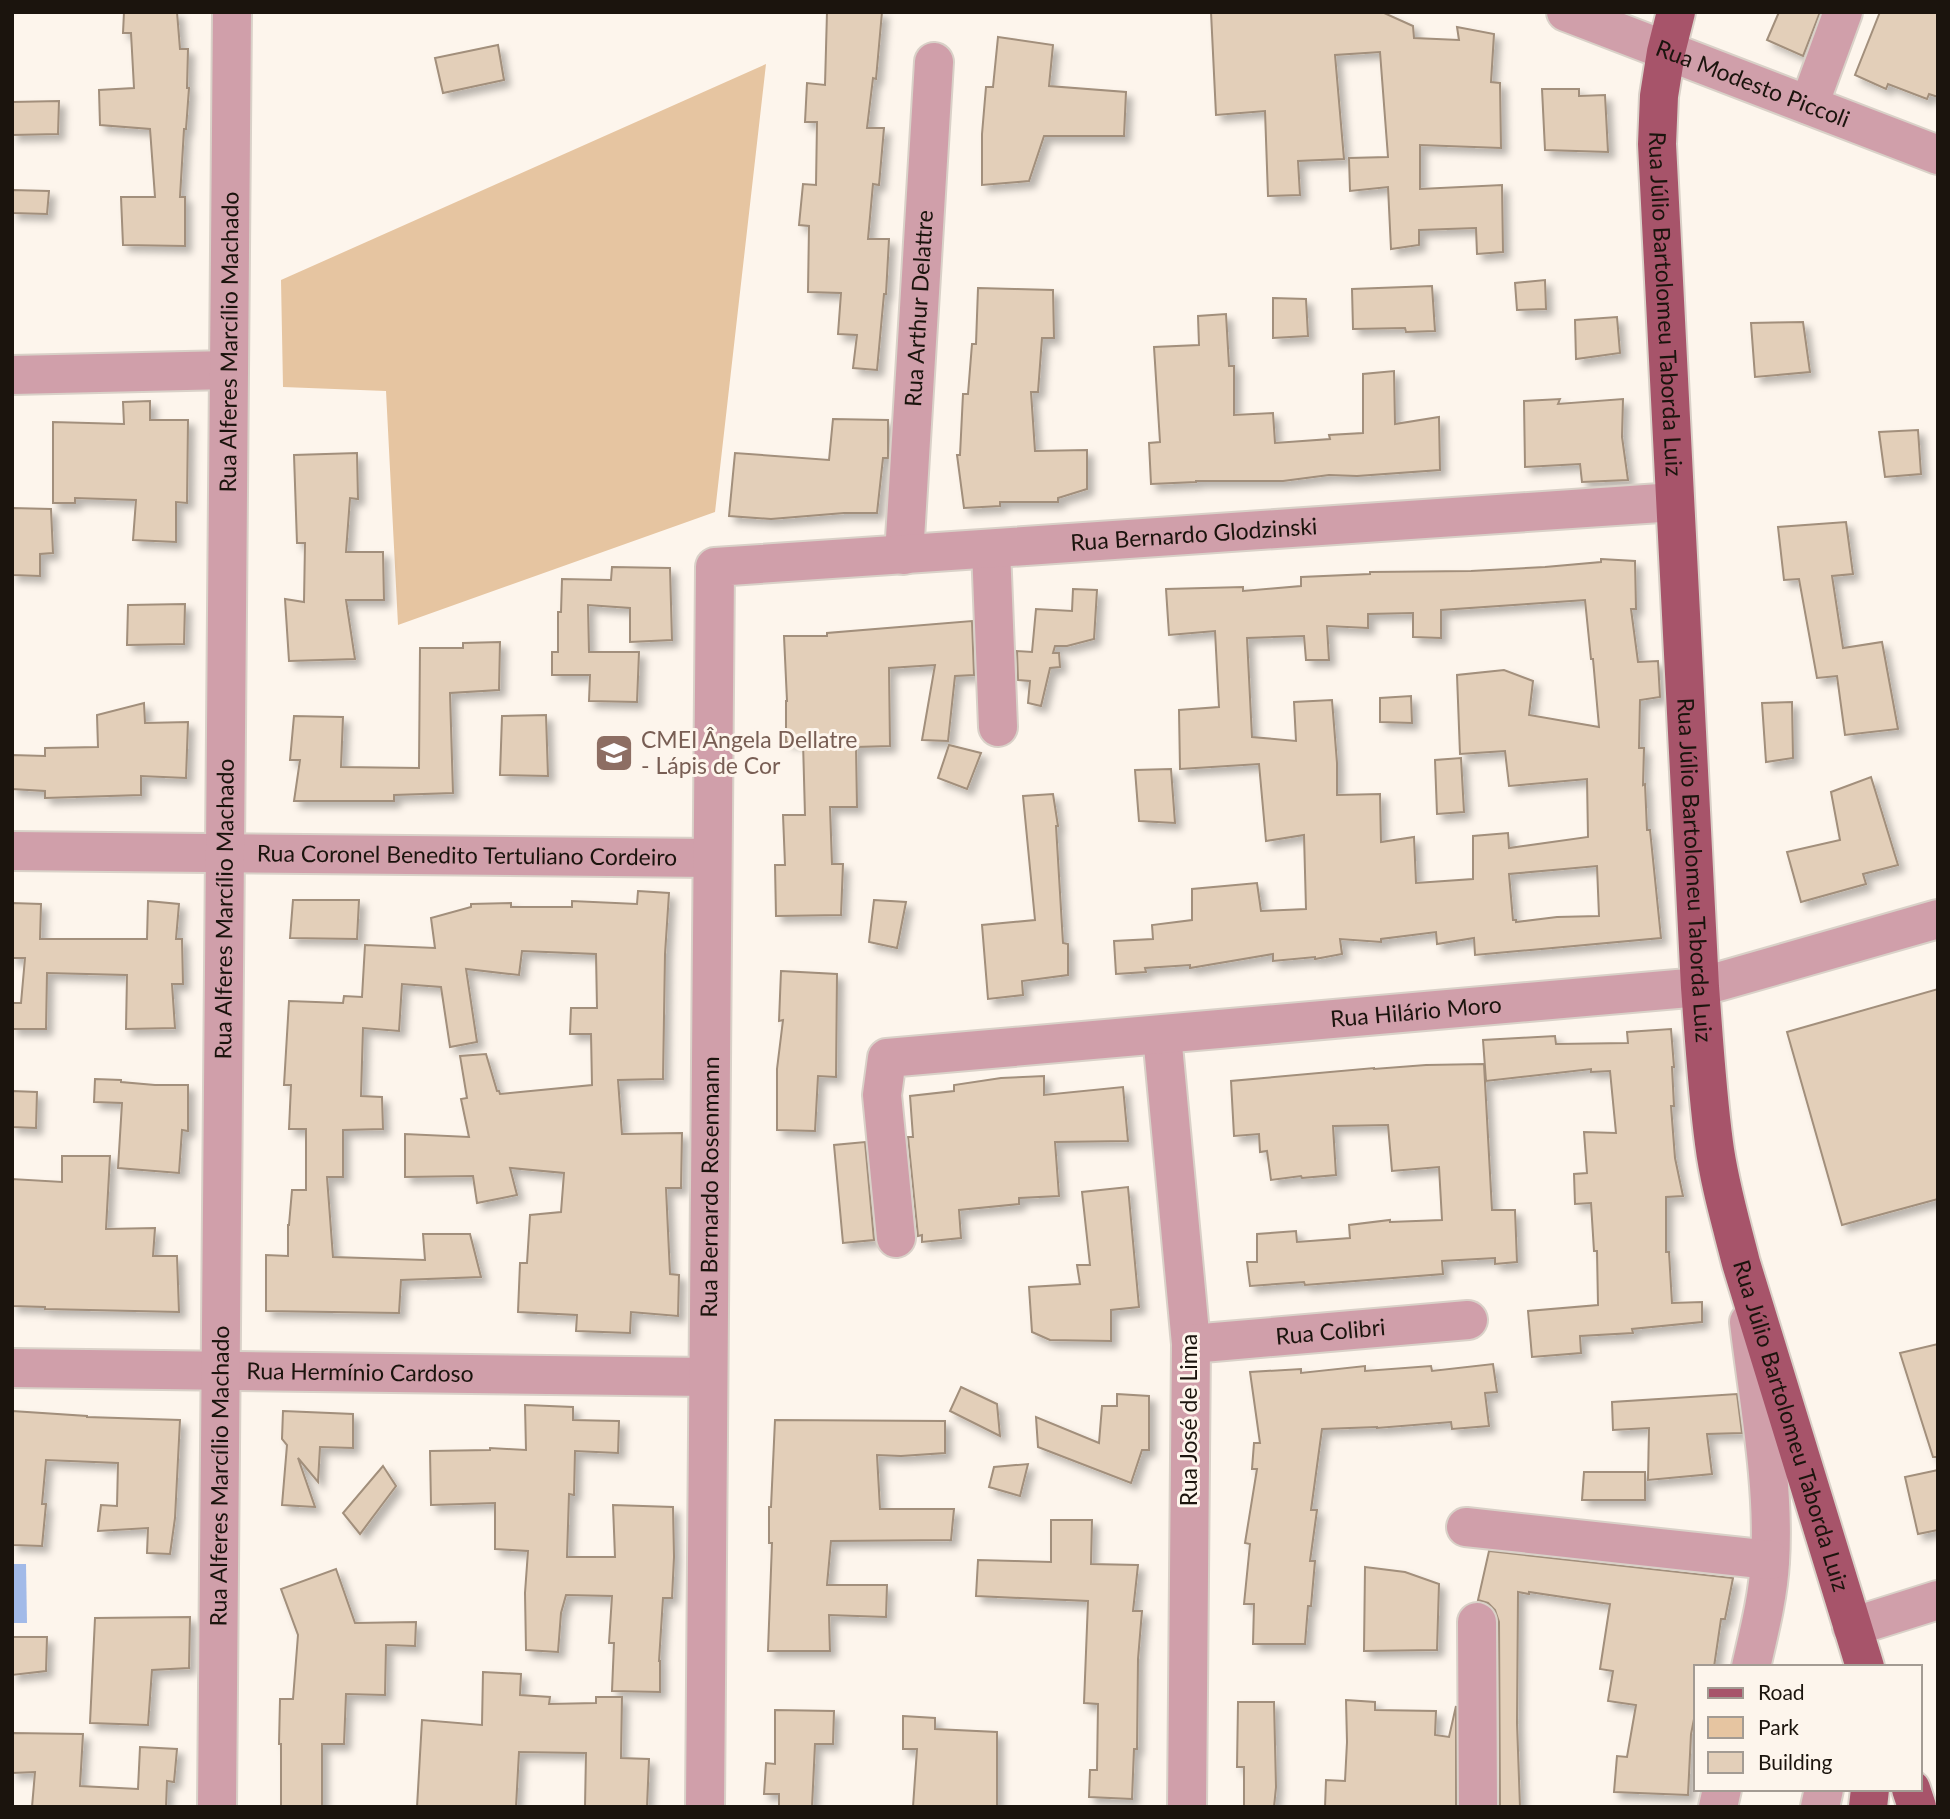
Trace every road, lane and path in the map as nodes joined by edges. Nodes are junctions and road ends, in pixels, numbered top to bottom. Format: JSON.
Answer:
{"nodes":[{"id":1,"x":232,"y":12,"type":"edge"},
{"id":2,"x":1566,"y":12,"type":"edge"},
{"id":3,"x":1676,"y":12,"type":"edge"},
{"id":4,"x":1843,"y":12,"type":"edge"},
{"id":5,"x":1666,"y":52,"type":"junction"},
{"id":6,"x":934,"y":62,"type":"dead end"},
{"id":7,"x":1809,"y":104,"type":"junction"},
{"id":8,"x":1938,"y":155,"type":"edge"},
{"id":9,"x":229,"y":370,"type":"junction"},
{"id":10,"x":12,"y":375,"type":"edge"},
{"id":11,"x":1675,"y":502,"type":"junction"},
{"id":12,"x":990,"y":549,"type":"junction"},
{"id":13,"x":904,"y":555,"type":"junction"},
{"id":14,"x":715,"y":567,"type":"joint"},
{"id":15,"x":998,"y":727,"type":"dead end"},
{"id":16,"x":12,"y":851,"type":"edge"},
{"id":17,"x":225,"y":853,"type":"junction"},
{"id":18,"x":712,"y":858,"type":"junction"},
{"id":19,"x":1938,"y":919,"type":"edge"},
{"id":20,"x":1700,"y":987,"type":"junction"},
{"id":21,"x":1162,"y":1035,"type":"junction"},
{"id":22,"x":896,"y":1238,"type":"dead end"},
{"id":23,"x":1741,"y":1263,"type":"junction"},
{"id":24,"x":1468,"y":1320,"type":"dead end"},
{"id":25,"x":1191,"y":1344,"type":"junction"},
{"id":26,"x":12,"y":1368,"type":"edge"},
{"id":27,"x":220,"y":1371,"type":"junction"},
{"id":28,"x":708,"y":1377,"type":"junction"},
{"id":29,"x":1465,"y":1527,"type":"dead end"},
{"id":30,"x":1770,"y":1560,"type":"junction"},
{"id":31,"x":1938,"y":1601,"type":"edge"},
{"id":32,"x":1477,"y":1622,"type":"dead end"},
{"id":33,"x":1852,"y":1627,"type":"junction"},
{"id":34,"x":1751,"y":1665,"type":"edge"},
{"id":35,"x":1864,"y":1665,"type":"edge"},
{"id":36,"x":217,"y":1807,"type":"edge"},
{"id":37,"x":705,"y":1807,"type":"edge"},
{"id":38,"x":1187,"y":1807,"type":"edge"},
{"id":39,"x":1478,"y":1807,"type":"edge"}],
"edges":[{"from":1,"to":9,"type":"street","name":"Rua Alferes Marcílio Machado"},
{"from":2,"to":5,"type":"street","name":"Rua Modesto Piccoli"},
{"from":3,"to":5,"type":"main road","name":"Rua Júlio Bartolomeu Taborda Luiz"},
{"from":4,"to":7,"type":"street"},
{"from":5,"to":7,"type":"street","name":"Rua Modesto Piccoli"},
{"from":5,"to":11,"type":"main road","name":"Rua Júlio Bartolomeu Taborda Luiz"},
{"from":6,"to":13,"type":"street","name":"Rua Arthur Delattre"},
{"from":7,"to":8,"type":"street","name":"Rua Modesto Piccoli"},
{"from":9,"to":10,"type":"street"},
{"from":9,"to":17,"type":"street","name":"Rua Alferes Marcílio Machado"},
{"from":11,"to":12,"type":"street","name":"Rua Bernardo Glodzinski"},
{"from":11,"to":20,"type":"main road","name":"Rua Júlio Bartolomeu Taborda Luiz"},
{"from":12,"to":13,"type":"street","name":"Rua Bernardo Glodzinski"},
{"from":12,"to":15,"type":"street"},
{"from":13,"to":14,"type":"street","name":"Rua Bernardo Glodzinski"},
{"from":14,"to":18,"type":"street","name":"Rua Bernardo Rosenmann"},
{"from":16,"to":17,"type":"street","name":"Rua Coronel Benedito Tertuliano Cordeiro"},
{"from":17,"to":18,"type":"street","name":"Rua Coronel Benedito Tertuliano Cordeiro"},
{"from":17,"to":27,"type":"street","name":"Rua Alferes Marcílio Machado"},
{"from":18,"to":28,"type":"street","name":"Rua Bernardo Rosenmann"},
{"from":19,"to":20,"type":"street","name":"Rua Hilário Moro"},
{"from":20,"to":21,"type":"street","name":"Rua Hilário Moro"},
{"from":20,"to":23,"type":"main road","name":"Rua Júlio Bartolomeu Taborda Luiz"},
{"from":21,"to":22,"type":"street","name":"Rua Hilário Moro"},
{"from":21,"to":25,"type":"street","name":"Rua José de Lima"},
{"from":23,"to":30,"type":"street"},
{"from":23,"to":33,"type":"main road","name":"Rua Júlio Bartolomeu Taborda Luiz"},
{"from":24,"to":25,"type":"street","name":"Rua Colibri"},
{"from":25,"to":38,"type":"street","name":"Rua José de Lima"},
{"from":26,"to":27,"type":"street","name":"Rua Hermínio Cardoso"},
{"from":27,"to":28,"type":"street","name":"Rua Hermínio Cardoso"},
{"from":27,"to":36,"type":"street","name":"Rua Alferes Marcílio Machado"},
{"from":28,"to":37,"type":"street","name":"Rua Bernardo Rosenmann"},
{"from":29,"to":30,"type":"street"},
{"from":30,"to":34,"type":"street"},
{"from":31,"to":33,"type":"street"},
{"from":32,"to":39,"type":"street"},
{"from":33,"to":35,"type":"main road","name":"Rua Júlio Bartolomeu Taborda Luiz"}]}
